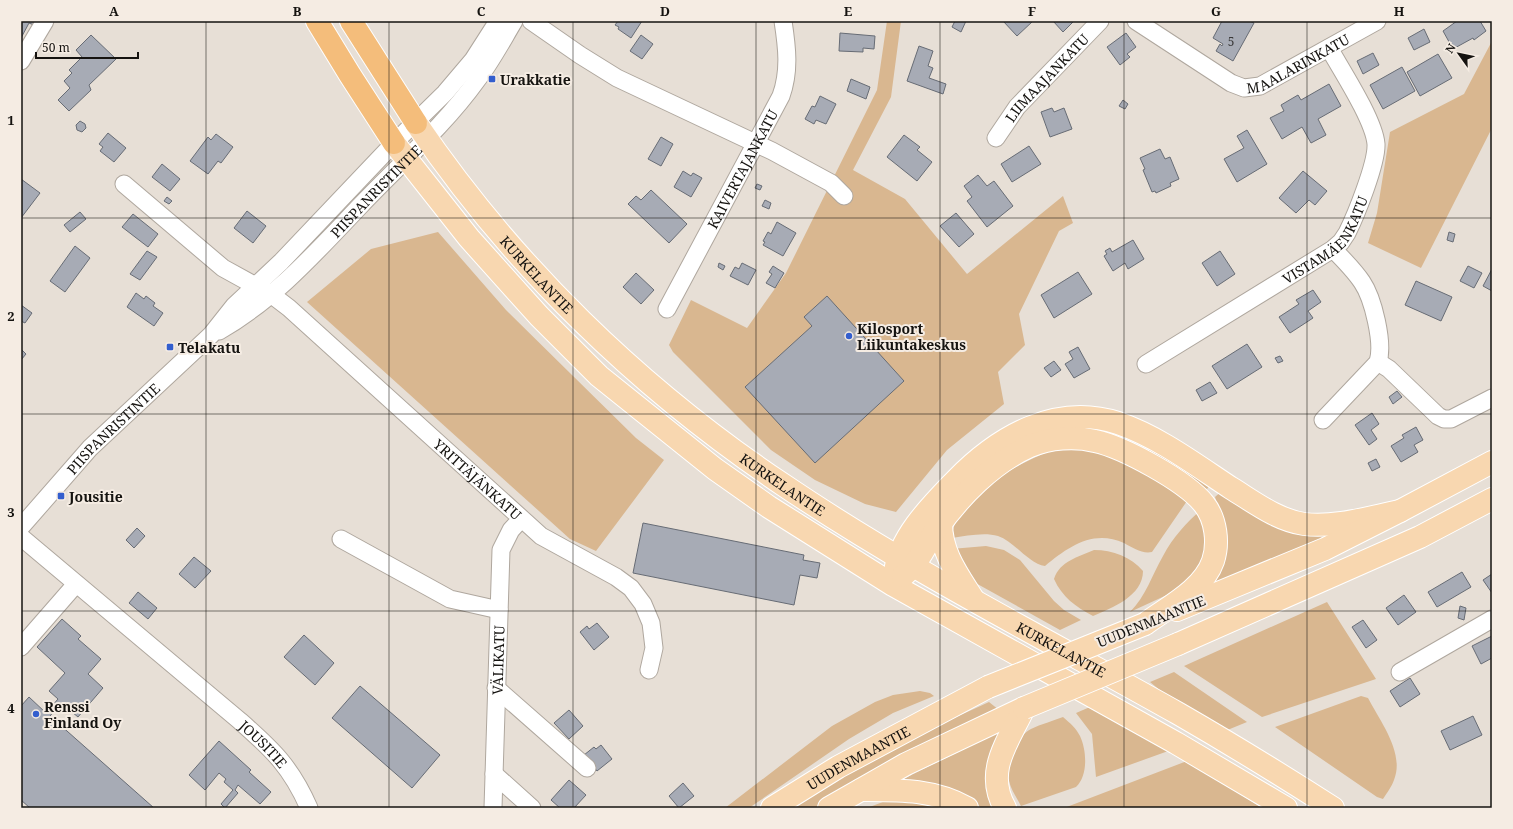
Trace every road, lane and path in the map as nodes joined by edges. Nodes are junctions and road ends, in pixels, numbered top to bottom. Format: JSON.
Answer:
{"nodes":[{"id":1,"x":45,"y":21,"type":"edge"},
{"id":2,"x":318,"y":21,"type":"edge"},
{"id":3,"x":351,"y":21,"type":"edge"},
{"id":4,"x":498,"y":21,"type":"edge"},
{"id":5,"x":514,"y":21,"type":"edge"},
{"id":6,"x":531,"y":21,"type":"edge"},
{"id":7,"x":783,"y":21,"type":"edge"},
{"id":8,"x":1100,"y":21,"type":"edge"},
{"id":9,"x":1136,"y":21,"type":"edge"},
{"id":10,"x":1377,"y":21,"type":"edge"},
{"id":11,"x":1329,"y":48,"type":"junction"},
{"id":12,"x":21,"y":61,"type":"edge"},
{"id":13,"x":421,"y":130,"type":"junction"},
{"id":14,"x":996,"y":138,"type":"dead end"},
{"id":15,"x":757,"y":144,"type":"junction"},
{"id":16,"x":400,"y":151,"type":"junction"},
{"id":17,"x":124,"y":184,"type":"dead end"},
{"id":18,"x":844,"y":196,"type":"dead end"},
{"id":19,"x":1333,"y":249,"type":"junction"},
{"id":20,"x":255,"y":286,"type":"junction"},
{"id":21,"x":272,"y":295,"type":"junction"},
{"id":22,"x":667,"y":310,"type":"dead end"},
{"id":23,"x":211,"y":335,"type":"junction"},
{"id":24,"x":1378,"y":362,"type":"junction"},
{"id":25,"x":1146,"y":364,"type":"dead end"},
{"id":26,"x":1492,"y":398,"type":"edge"},
{"id":27,"x":1323,"y":420,"type":"dead end"},
{"id":28,"x":1490,"y":468,"type":"edge"},
{"id":29,"x":1492,"y":499,"type":"edge"},
{"id":30,"x":1400,"y":512,"type":"junction"},
{"id":31,"x":521,"y":519,"type":"junction"},
{"id":32,"x":941,"y":523,"type":"junction"},
{"id":33,"x":21,"y":527,"type":"edge"},
{"id":34,"x":21,"y":537,"type":"edge"},
{"id":35,"x":341,"y":539,"type":"dead end"},
{"id":36,"x":905,"y":562,"type":"junction"},
{"id":37,"x":76,"y":584,"type":"junction"},
{"id":38,"x":893,"y":585,"type":"junction"},
{"id":39,"x":975,"y":602,"type":"junction"},
{"id":40,"x":499,"y":610,"type":"junction"},
{"id":41,"x":1492,"y":619,"type":"edge"},
{"id":42,"x":1145,"y":624,"type":"junction"},
{"id":43,"x":21,"y":647,"type":"edge"},
{"id":44,"x":648,"y":670,"type":"dead end"},
{"id":45,"x":1400,"y":672,"type":"dead end"},
{"id":46,"x":496,"y":688,"type":"junction"},
{"id":47,"x":1024,"y":708,"type":"junction"},
{"id":48,"x":586,"y":768,"type":"dead end"},
{"id":49,"x":494,"y":774,"type":"junction"},
{"id":50,"x":858,"y":790,"type":"junction"},
{"id":51,"x":1255,"y":791,"type":"junction"},
{"id":52,"x":309,"y":808,"type":"edge"},
{"id":53,"x":493,"y":808,"type":"edge"},
{"id":54,"x":532,"y":808,"type":"edge"},
{"id":55,"x":772,"y":808,"type":"edge"},
{"id":56,"x":829,"y":808,"type":"edge"},
{"id":57,"x":967,"y":808,"type":"edge"},
{"id":58,"x":1005,"y":808,"type":"edge"},
{"id":59,"x":1272,"y":808,"type":"edge"},
{"id":60,"x":1286,"y":808,"type":"edge"},
{"id":61,"x":1333,"y":808,"type":"edge"}],
"edges":[{"from":1,"to":12,"type":"street"},
{"from":2,"to":16,"type":"highway","name":"KURKELANTIE"},
{"from":3,"to":13,"type":"highway","name":"KURKELANTIE"},
{"from":4,"to":13,"type":"street","name":"PIISPANRISTINTIE"},
{"from":5,"to":13,"type":"street","name":"PIISPANRISTINTIE"},
{"from":6,"to":15,"type":"street"},
{"from":7,"to":15,"type":"street","name":"KAIVERTAJANKATU"},
{"from":8,"to":14,"type":"street","name":"LIIMAAJANKATU"},
{"from":9,"to":11,"type":"street","name":"MAALARINKATU"},
{"from":10,"to":11,"type":"street","name":"MAALARINKATU"},
{"from":11,"to":19,"type":"street","name":"VISTAMÄENKATU"},
{"from":13,"to":16,"type":"street","name":"PIISPANRISTINTIE"},
{"from":13,"to":36,"type":"main road","name":"KURKELANTIE"},
{"from":15,"to":18,"type":"street"},
{"from":15,"to":22,"type":"street","name":"KAIVERTAJANKATU"},
{"from":16,"to":20,"type":"street","name":"PIISPANRISTINTIE"},
{"from":16,"to":21,"type":"street","name":"PIISPANRISTINTIE"},
{"from":16,"to":38,"type":"main road","name":"KURKELANTIE"},
{"from":17,"to":20,"type":"street"},
{"from":19,"to":24,"type":"street"},
{"from":19,"to":25,"type":"street","name":"VISTAMÄENKATU"},
{"from":20,"to":21,"type":"street"},
{"from":20,"to":23,"type":"street","name":"PIISPANRISTINTIE"},
{"from":21,"to":23,"type":"street","name":"PIISPANRISTINTIE"},
{"from":21,"to":31,"type":"street","name":"YRITTÄJÄNKATU"},
{"from":23,"to":33,"type":"street","name":"PIISPANRISTINTIE"},
{"from":24,"to":26,"type":"street"},
{"from":24,"to":27,"type":"street"},
{"from":28,"to":30,"type":"main road","name":"UUDENMAANTIE"},
{"from":29,"to":47,"type":"main road","name":"UUDENMAANTIE","bridge":true},
{"from":30,"to":36,"type":"main road"},
{"from":30,"to":42,"type":"main road","name":"UUDENMAANTIE"},
{"from":31,"to":40,"type":"street","name":"VÄLIKATU"},
{"from":31,"to":44,"type":"street","name":"YRITTÄJÄNKATU"},
{"from":32,"to":36,"type":"main road"},
{"from":32,"to":39,"type":"main road"},
{"from":32,"to":42,"type":"main road"},
{"from":34,"to":37,"type":"street","name":"JOUSITIE"},
{"from":35,"to":40,"type":"street"},
{"from":36,"to":38,"type":"main road"},
{"from":36,"to":39,"type":"main road","name":"KURKELANTIE"},
{"from":37,"to":43,"type":"street"},
{"from":37,"to":52,"type":"street","name":"JOUSITIE"},
{"from":38,"to":51,"type":"main road","name":"KURKELANTIE"},
{"from":39,"to":61,"type":"main road","name":"KURKELANTIE"},
{"from":40,"to":46,"type":"street","name":"VÄLIKATU"},
{"from":41,"to":45,"type":"street"},
{"from":42,"to":55,"type":"main road","name":"UUDENMAANTIE","bridge":true},
{"from":46,"to":48,"type":"street"},
{"from":46,"to":49,"type":"street","name":"VÄLIKATU"},
{"from":47,"to":50,"type":"main road","name":"UUDENMAANTIE"},
{"from":47,"to":58,"type":"main road"},
{"from":49,"to":53,"type":"street","name":"VÄLIKATU"},
{"from":49,"to":54,"type":"street"},
{"from":50,"to":56,"type":"main road","name":"UUDENMAANTIE"},
{"from":50,"to":57,"type":"main road"},
{"from":51,"to":59,"type":"main road"},
{"from":51,"to":60,"type":"main road","name":"KURKELANTIE"}]}
